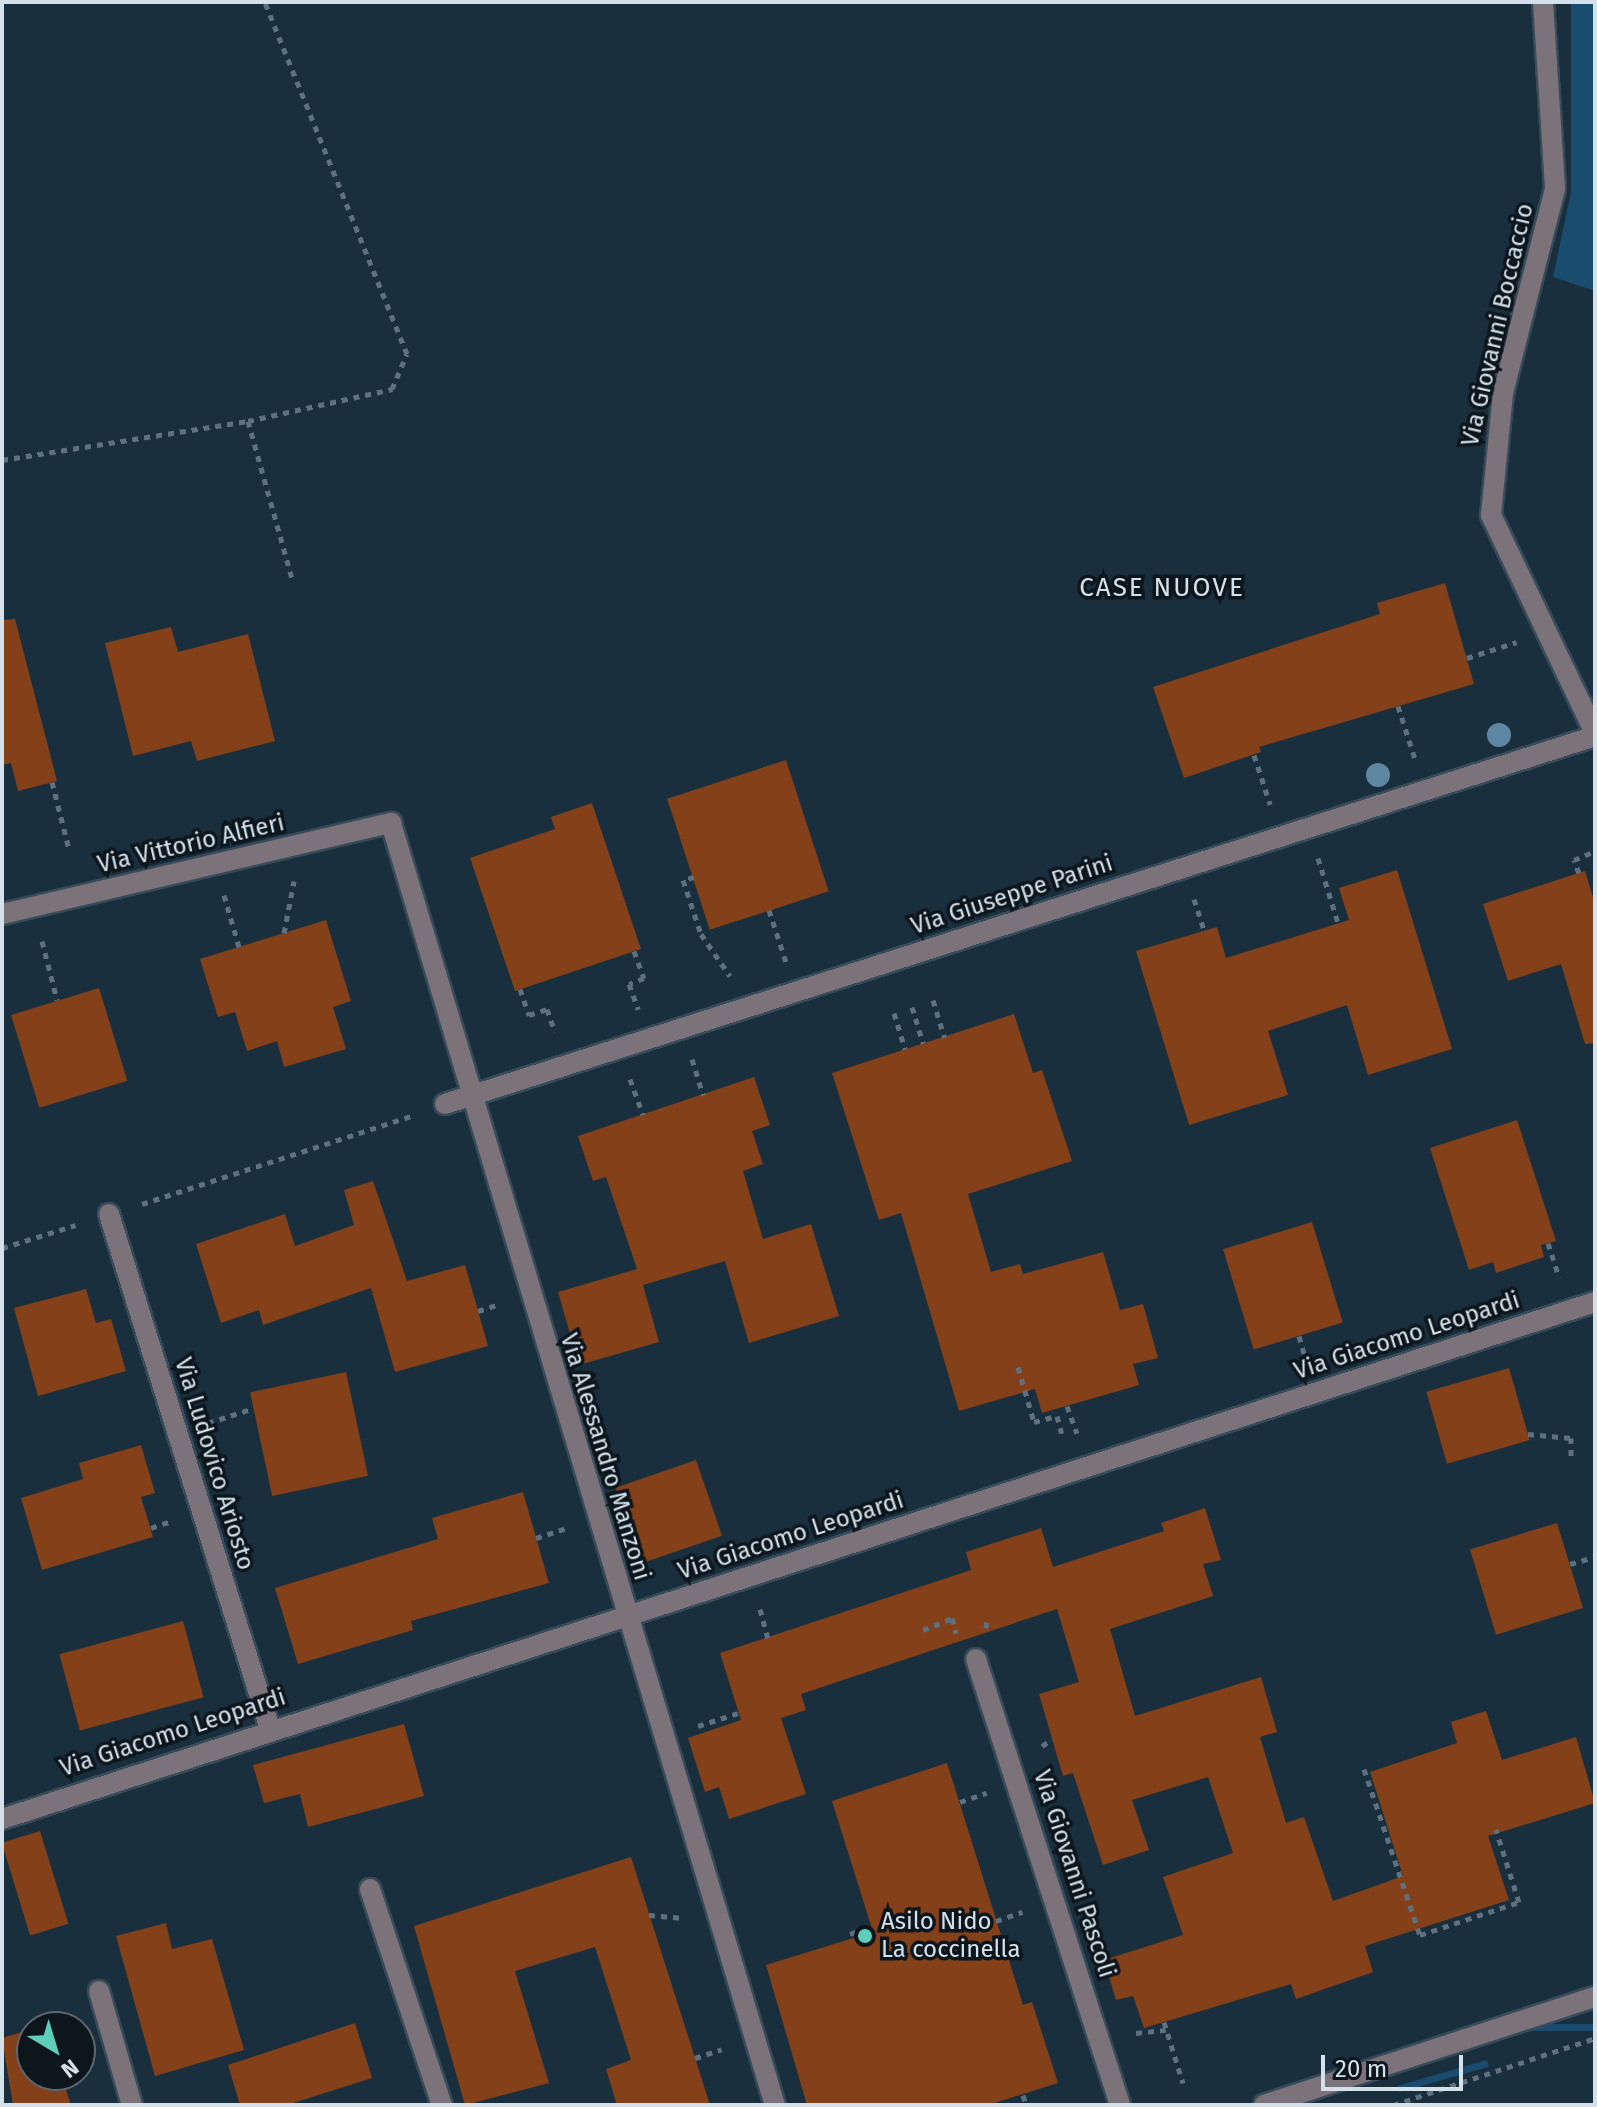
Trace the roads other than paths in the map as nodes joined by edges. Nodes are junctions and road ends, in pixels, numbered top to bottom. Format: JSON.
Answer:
{"nodes":[{"id":1,"x":1543,"y":2,"type":"edge"},
{"id":2,"x":1595,"y":735,"type":"edge"},
{"id":3,"x":391,"y":823,"type":"joint"},
{"id":4,"x":2,"y":914,"type":"edge"},
{"id":5,"x":470,"y":1096,"type":"junction"},
{"id":6,"x":445,"y":1104,"type":"road end"},
{"id":7,"x":109,"y":1214,"type":"road end"},
{"id":8,"x":1595,"y":1302,"type":"edge"},
{"id":9,"x":625,"y":1618,"type":"junction"},
{"id":10,"x":968,"y":1652,"type":"road end"},
{"id":11,"x":270,"y":1729,"type":"junction"},
{"id":12,"x":2,"y":1819,"type":"edge"},
{"id":13,"x":370,"y":1889,"type":"dead end"},
{"id":14,"x":99,"y":1991,"type":"dead end"},
{"id":15,"x":1595,"y":1997,"type":"edge"},
{"id":16,"x":132,"y":2105,"type":"edge"},
{"id":17,"x":442,"y":2105,"type":"edge"},
{"id":18,"x":775,"y":2105,"type":"edge"},
{"id":19,"x":1120,"y":2105,"type":"edge"},
{"id":20,"x":1264,"y":2105,"type":"edge"}],
"edges":[{"from":1,"to":2,"type":"street","name":"Via Giovanni Boccaccio"},
{"from":2,"to":5,"type":"street","name":"Via Giuseppe Parini"},
{"from":3,"to":4,"type":"street","name":"Via Vittorio Alfieri"},
{"from":3,"to":5,"type":"street","name":"Via Alessandro Manzoni"},
{"from":5,"to":6,"type":"street","name":"Via Giuseppe Parini"},
{"from":5,"to":9,"type":"street","name":"Via Alessandro Manzoni"},
{"from":7,"to":11,"type":"street","name":"Via Ludovico Ariosto"},
{"from":8,"to":9,"type":"street","name":"Via Giacomo Leopardi"},
{"from":9,"to":11,"type":"street","name":"Via Giacomo Leopardi"},
{"from":9,"to":18,"type":"street","name":"Via Alessandro Manzoni"},
{"from":10,"to":19,"type":"street","name":"Via Giovanni Pascoli"},
{"from":11,"to":12,"type":"street","name":"Via Giacomo Leopardi"},
{"from":13,"to":17,"type":"street"},
{"from":14,"to":16,"type":"street"},
{"from":15,"to":20,"type":"street"}]}
